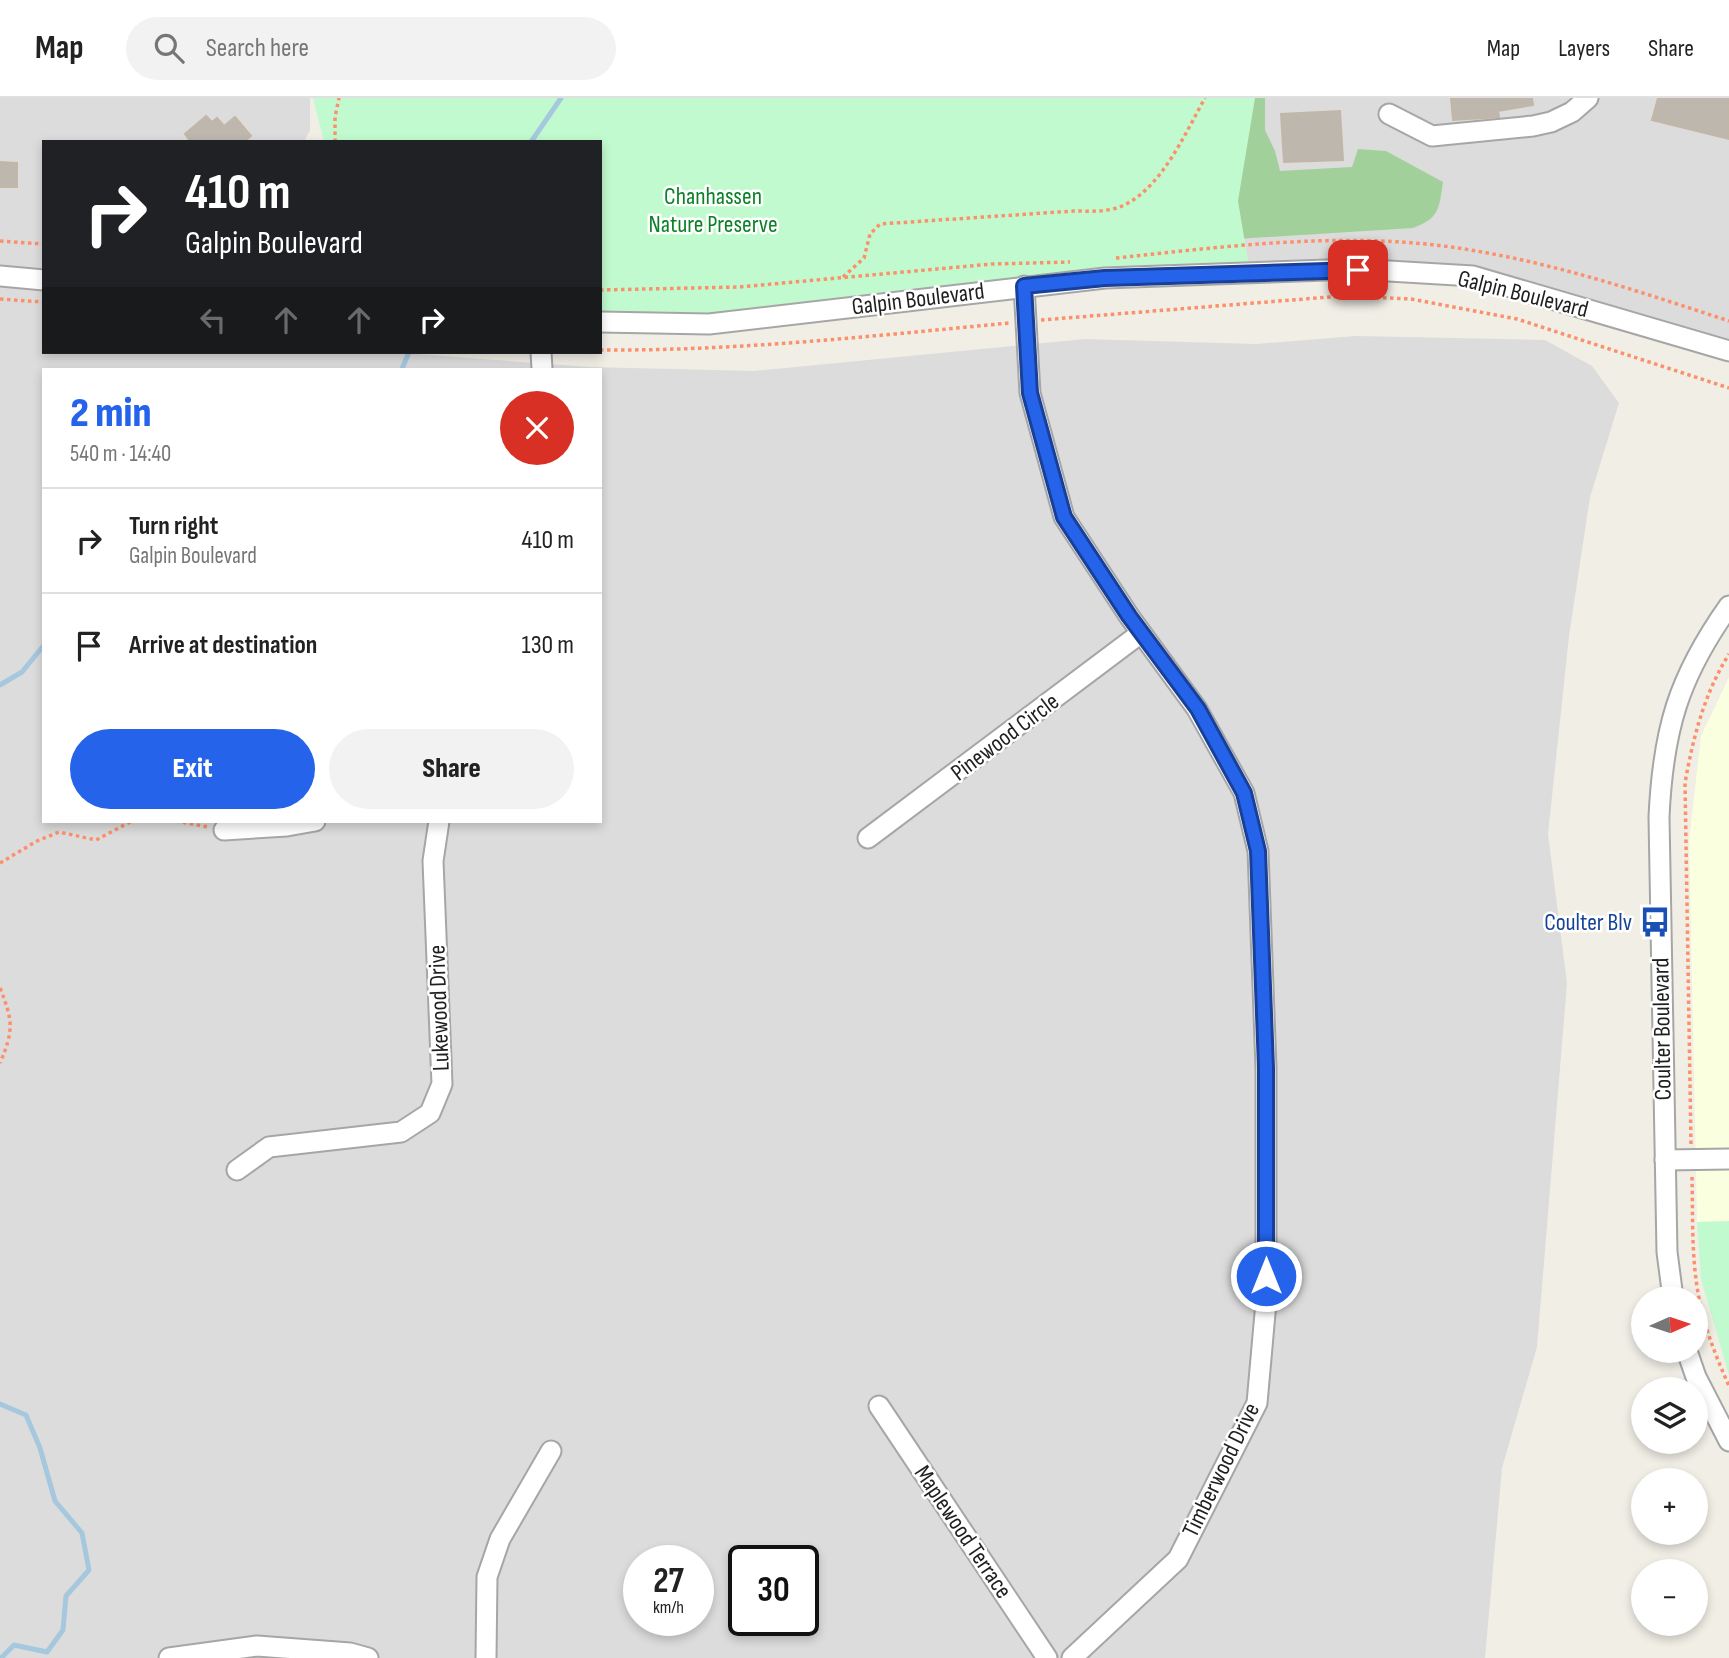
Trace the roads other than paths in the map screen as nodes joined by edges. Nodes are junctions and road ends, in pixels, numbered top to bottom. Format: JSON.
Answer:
{"nodes":[{"id":1,"x":1588,"y":98,"type":"edge"},
{"id":2,"x":1389,"y":114,"type":"dead end"},
{"id":3,"x":0,"y":276,"type":"edge"},
{"id":4,"x":42,"y":280,"type":"edge"},
{"id":5,"x":1024,"y":286,"type":"junction"},
{"id":6,"x":602,"y":322,"type":"edge"},
{"id":7,"x":1729,"y":351,"type":"edge"},
{"id":8,"x":1729,"y":606,"type":"edge"},
{"id":9,"x":1142,"y":633,"type":"junction"},
{"id":10,"x":304,"y":823,"type":"edge"},
{"id":11,"x":439,"y":823,"type":"edge"},
{"id":12,"x":224,"y":830,"type":"road end"},
{"id":13,"x":868,"y":838,"type":"dead end"},
{"id":14,"x":1729,"y":1159,"type":"edge"},
{"id":15,"x":1665,"y":1160,"type":"junction"},
{"id":16,"x":237,"y":1170,"type":"dead end"},
{"id":17,"x":1671,"y":1286,"type":"edge"},
{"id":18,"x":1691,"y":1363,"type":"edge"},
{"id":19,"x":879,"y":1406,"type":"dead end"},
{"id":20,"x":1729,"y":1441,"type":"edge"},
{"id":21,"x":551,"y":1451,"type":"dead end"},
{"id":22,"x":270,"y":1652,"type":"edge"},
{"id":23,"x":169,"y":1658,"type":"edge"},
{"id":24,"x":368,"y":1658,"type":"edge"},
{"id":25,"x":486,"y":1658,"type":"edge"},
{"id":26,"x":1047,"y":1658,"type":"edge"},
{"id":27,"x":1072,"y":1658,"type":"edge"}],
"edges":[{"from":1,"to":2,"type":"street"},
{"from":3,"to":4,"type":"street"},
{"from":5,"to":6,"type":"street","name":"Galpin Boulevard"},
{"from":5,"to":7,"type":"street","name":"Galpin Boulevard"},
{"from":5,"to":9,"type":"street","name":"Timberwood Drive"},
{"from":8,"to":15,"type":"street","name":"Coulter Boulevard"},
{"from":9,"to":13,"type":"street","name":"Pinewood Circle"},
{"from":9,"to":27,"type":"street","name":"Timberwood Drive"},
{"from":10,"to":12,"type":"street"},
{"from":11,"to":16,"type":"street","name":"Lukewood Drive"},
{"from":14,"to":15,"type":"street"},
{"from":15,"to":17,"type":"street","name":"Coulter Boulevard"},
{"from":18,"to":20,"type":"street"},
{"from":19,"to":26,"type":"street","name":"Maplewood Terrace"},
{"from":21,"to":25,"type":"street"},
{"from":22,"to":23,"type":"street"},
{"from":22,"to":24,"type":"street"}]}
